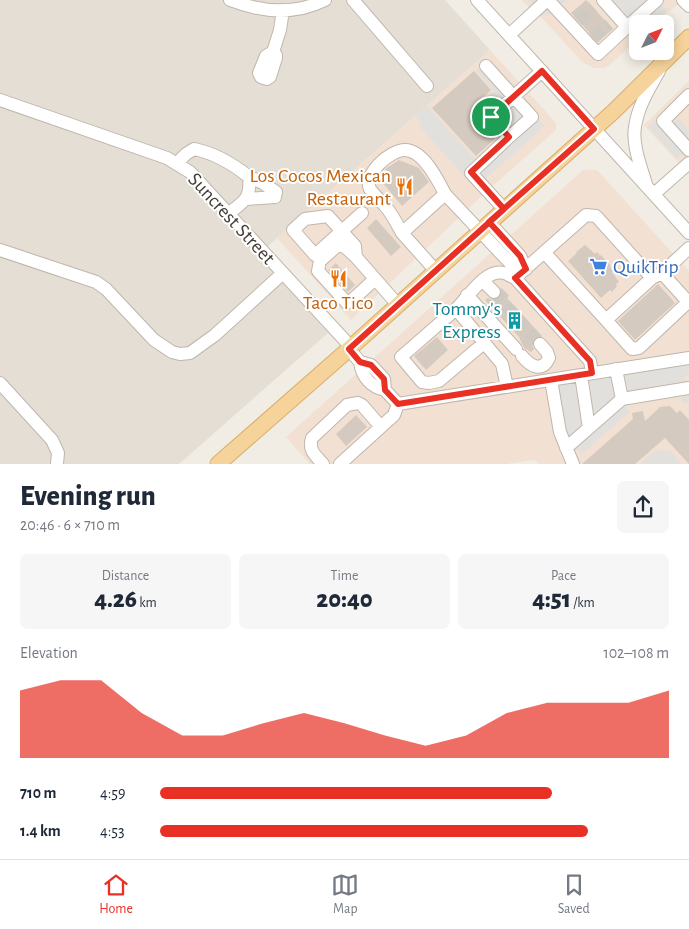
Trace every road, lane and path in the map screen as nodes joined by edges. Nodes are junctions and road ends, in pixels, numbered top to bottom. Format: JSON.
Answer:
{"nodes":[{"id":1,"x":230,"y":0,"type":"edge"},
{"id":2,"x":324,"y":0,"type":"edge"},
{"id":3,"x":354,"y":0,"type":"edge"},
{"id":4,"x":477,"y":0,"type":"edge"},
{"id":5,"x":548,"y":0,"type":"edge"},
{"id":6,"x":657,"y":0,"type":"edge"},
{"id":7,"x":683,"y":0,"type":"edge"},
{"id":8,"x":599,"y":2,"type":"edge"},
{"id":9,"x":689,"y":6,"type":"edge"},
{"id":10,"x":283,"y":10,"type":"junction"},
{"id":11,"x":627,"y":27,"type":"junction"},
{"id":12,"x":509,"y":35,"type":"junction"},
{"id":13,"x":689,"y":37,"type":"edge"},
{"id":14,"x":272,"y":52,"type":"dead end"},
{"id":15,"x":662,"y":64,"type":"junction"},
{"id":16,"x":486,"y":66,"type":"dead end"},
{"id":17,"x":542,"y":71,"type":"junction"},
{"id":18,"x":427,"y":86,"type":"dead end"},
{"id":19,"x":689,"y":95,"type":"edge"},
{"id":20,"x":514,"y":97,"type":"junction"},
{"id":21,"x":0,"y":100,"type":"edge"},
{"id":22,"x":594,"y":129,"type":"junction"},
{"id":23,"x":509,"y":137,"type":"junction"},
{"id":24,"x":689,"y":150,"type":"edge"},
{"id":25,"x":177,"y":163,"type":"junction"},
{"id":26,"x":689,"y":163,"type":"edge"},
{"id":27,"x":249,"y":177,"type":"junction"},
{"id":28,"x":650,"y":190,"type":"junction"},
{"id":29,"x":444,"y":194,"type":"junction"},
{"id":30,"x":247,"y":199,"type":"junction"},
{"id":31,"x":504,"y":209,"type":"junction"},
{"id":32,"x":229,"y":213,"type":"junction"},
{"id":33,"x":362,"y":213,"type":"dead end"},
{"id":34,"x":484,"y":227,"type":"junction"},
{"id":35,"x":402,"y":233,"type":"junction"},
{"id":36,"x":689,"y":233,"type":"edge"},
{"id":37,"x":689,"y":248,"type":"edge"},
{"id":38,"x":0,"y":250,"type":"edge"},
{"id":39,"x":544,"y":252,"type":"junction"},
{"id":40,"x":356,"y":257,"type":"junction"},
{"id":41,"x":526,"y":269,"type":"junction"},
{"id":42,"x":436,"y":271,"type":"junction"},
{"id":43,"x":283,"y":274,"type":"junction"},
{"id":44,"x":657,"y":276,"type":"junction"},
{"id":45,"x":515,"y":278,"type":"junction"},
{"id":46,"x":375,"y":279,"type":"junction"},
{"id":47,"x":483,"y":281,"type":"junction"},
{"id":48,"x":494,"y":292,"type":"tunnel mouth"},
{"id":49,"x":467,"y":295,"type":"junction"},
{"id":50,"x":689,"y":303,"type":"edge"},
{"id":51,"x":398,"y":305,"type":"junction"},
{"id":52,"x":456,"y":309,"type":"junction"},
{"id":53,"x":606,"y":320,"type":"junction"},
{"id":54,"x":484,"y":342,"type":"junction"},
{"id":55,"x":540,"y":344,"type":"tunnel mouth"},
{"id":56,"x":350,"y":348,"type":"junction"},
{"id":57,"x":689,"y":358,"type":"edge"},
{"id":58,"x":616,"y":369,"type":"junction"},
{"id":59,"x":587,"y":374,"type":"junction"},
{"id":60,"x":551,"y":380,"type":"junction"},
{"id":61,"x":439,"y":381,"type":"junction"},
{"id":62,"x":0,"y":383,"type":"edge"},
{"id":63,"x":507,"y":387,"type":"junction"},
{"id":64,"x":689,"y":388,"type":"edge"},
{"id":65,"x":442,"y":397,"type":"junction"},
{"id":66,"x":622,"y":399,"type":"junction"},
{"id":67,"x":398,"y":404,"type":"junction"},
{"id":68,"x":381,"y":427,"type":"junction"},
{"id":69,"x":589,"y":428,"type":"junction"},
{"id":70,"x":369,"y":437,"type":"junction"},
{"id":71,"x":312,"y":438,"type":"junction"},
{"id":72,"x":566,"y":448,"type":"junction"},
{"id":73,"x":57,"y":464,"type":"edge"},
{"id":74,"x":218,"y":464,"type":"edge"},
{"id":75,"x":323,"y":464,"type":"edge"},
{"id":76,"x":340,"y":464,"type":"edge"},
{"id":77,"x":574,"y":464,"type":"edge"}],
"edges":[{"from":1,"to":10,"type":"street"},
{"from":2,"to":10,"type":"street"},
{"from":3,"to":18,"type":"street"},
{"from":4,"to":12,"type":"street"},
{"from":5,"to":11,"type":"street"},
{"from":5,"to":12,"type":"street"},
{"from":6,"to":11,"type":"street"},
{"from":7,"to":9,"type":"street"},
{"from":8,"to":11,"type":"street"},
{"from":10,"to":14,"type":"street"},
{"from":12,"to":17,"type":"street"},
{"from":13,"to":15,"type":"main road"},
{"from":15,"to":22,"type":"main road"},
{"from":15,"to":28,"type":"street"},
{"from":16,"to":20,"type":"street"},
{"from":17,"to":20,"type":"street"},
{"from":17,"to":22,"type":"street"},
{"from":19,"to":24,"type":"street"},
{"from":20,"to":23,"type":"street"},
{"from":20,"to":23,"type":"street"},
{"from":21,"to":25,"type":"street","name":"Suncrest Street"},
{"from":22,"to":28,"type":"street"},
{"from":22,"to":31,"type":"main road"},
{"from":23,"to":31,"type":"street"},
{"from":25,"to":27,"type":"street"},
{"from":25,"to":32,"type":"street","name":"Suncrest Street"},
{"from":26,"to":28,"type":"street"},
{"from":27,"to":30,"type":"street"},
{"from":27,"to":30,"type":"street"},
{"from":28,"to":36,"type":"street"},
{"from":29,"to":34,"type":"street"},
{"from":29,"to":35,"type":"street"},
{"from":29,"to":35,"type":"street"},
{"from":30,"to":32,"type":"street"},
{"from":31,"to":34,"type":"main road"},
{"from":32,"to":43,"type":"street","name":"Suncrest Street"},
{"from":33,"to":40,"type":"street"},
{"from":34,"to":41,"type":"street"},
{"from":34,"to":42,"type":"main road"},
{"from":35,"to":42,"type":"street"},
{"from":37,"to":44,"type":"street"},
{"from":38,"to":43,"type":"street"},
{"from":39,"to":41,"type":"street"},
{"from":39,"to":44,"type":"street"},
{"from":39,"to":53,"type":"street"},
{"from":40,"to":46,"type":"street"},
{"from":40,"to":46,"type":"street"},
{"from":41,"to":45,"type":"street"},
{"from":42,"to":51,"type":"main road"},
{"from":43,"to":56,"type":"street","name":"Suncrest Street"},
{"from":44,"to":50,"type":"street"},
{"from":44,"to":53,"type":"street"},
{"from":45,"to":47,"type":"street"},
{"from":45,"to":59,"type":"street"},
{"from":46,"to":51,"type":"street"},
{"from":47,"to":48,"type":"street"},
{"from":47,"to":49,"type":"street"},
{"from":49,"to":52,"type":"street"},
{"from":49,"to":55,"type":"street"},
{"from":50,"to":53,"type":"street"},
{"from":51,"to":56,"type":"main road"},
{"from":52,"to":54,"type":"street"},
{"from":52,"to":61,"type":"street"},
{"from":54,"to":61,"type":"street"},
{"from":54,"to":63,"type":"street"},
{"from":56,"to":67,"type":"street","name":"Suncrest Street"},
{"from":56,"to":74,"type":"main road"},
{"from":57,"to":58,"type":"street"},
{"from":58,"to":59,"type":"street"},
{"from":58,"to":66,"type":"street"},
{"from":59,"to":60,"type":"street"},
{"from":59,"to":69,"type":"street"},
{"from":60,"to":63,"type":"street"},
{"from":60,"to":72,"type":"street"},
{"from":61,"to":65,"type":"street"},
{"from":62,"to":73,"type":"street"},
{"from":63,"to":65,"type":"street"},
{"from":64,"to":66,"type":"street"},
{"from":65,"to":67,"type":"street"},
{"from":66,"to":69,"type":"street"},
{"from":67,"to":68,"type":"street"},
{"from":68,"to":70,"type":"street"},
{"from":68,"to":71,"type":"street"},
{"from":69,"to":72,"type":"street"},
{"from":70,"to":71,"type":"street"},
{"from":70,"to":76,"type":"street"},
{"from":71,"to":75,"type":"street"},
{"from":72,"to":77,"type":"street"}]}
